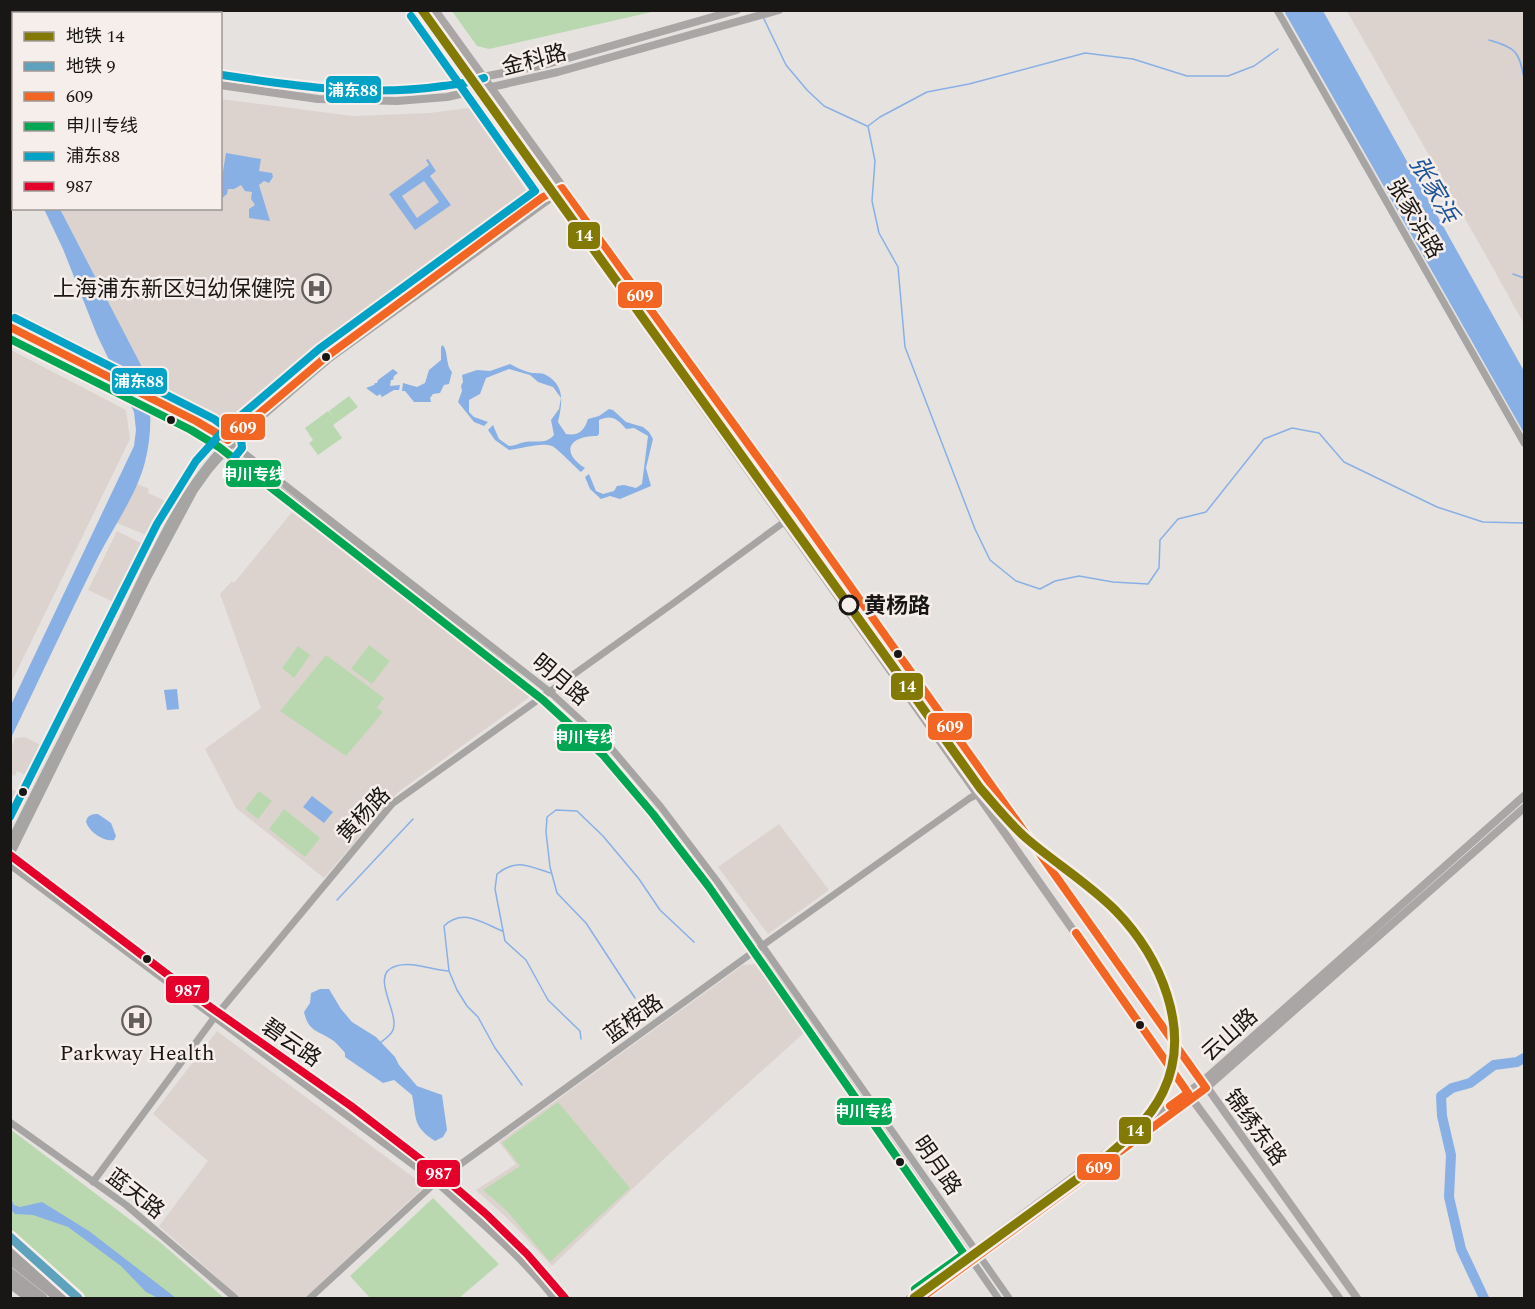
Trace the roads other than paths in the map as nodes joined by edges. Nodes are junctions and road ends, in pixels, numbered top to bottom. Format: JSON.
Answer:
{"nodes":[{"id":1,"x":420,"y":10,"type":"edge"},
{"id":2,"x":435,"y":10,"type":"edge"},
{"id":3,"x":737,"y":10,"type":"edge"},
{"id":4,"x":1277,"y":10,"type":"edge"},
{"id":5,"x":776,"y":11,"type":"edge"},
{"id":6,"x":222,"y":74,"type":"edge"},
{"id":7,"x":483,"y":78,"type":"junction"},
{"id":8,"x":470,"y":81,"type":"junction"},
{"id":9,"x":222,"y":85,"type":"edge"},
{"id":10,"x":490,"y":88,"type":"junction"},
{"id":11,"x":477,"y":91,"type":"junction"},
{"id":12,"x":562,"y":188,"type":"junction"},
{"id":13,"x":551,"y":195,"type":"junction"},
{"id":14,"x":10,"y":327,"type":"edge"},
{"id":15,"x":10,"y":334,"type":"edge"},
{"id":16,"x":1524,"y":442,"type":"edge"},
{"id":17,"x":227,"y":445,"type":"junction"},
{"id":18,"x":799,"y":514,"type":"junction"},
{"id":19,"x":785,"y":522,"type":"junction"},
{"id":20,"x":550,"y":692,"type":"junction"},
{"id":21,"x":542,"y":697,"type":"junction"},
{"id":22,"x":992,"y":787,"type":"junction"},
{"id":23,"x":978,"y":794,"type":"junction"},
{"id":24,"x":1524,"y":796,"type":"edge"},
{"id":25,"x":1524,"y":808,"type":"edge"},
{"id":26,"x":10,"y":842,"type":"edge"},
{"id":27,"x":1476,"y":845,"type":"junction"},
{"id":28,"x":11,"y":856,"type":"edge"},
{"id":29,"x":10,"y":865,"type":"edge"},
{"id":30,"x":763,"y":946,"type":"junction"},
{"id":31,"x":756,"y":950,"type":"junction"},
{"id":32,"x":217,"y":1015,"type":"junction"},
{"id":33,"x":1204,"y":1085,"type":"junction"},
{"id":34,"x":1190,"y":1096,"type":"junction"},
{"id":35,"x":10,"y":1122,"type":"edge"},
{"id":36,"x":443,"y":1177,"type":"junction"},
{"id":37,"x":93,"y":1182,"type":"junction"},
{"id":38,"x":436,"y":1182,"type":"junction"},
{"id":39,"x":10,"y":1250,"type":"edge"},
{"id":40,"x":10,"y":1254,"type":"edge"},
{"id":41,"x":973,"y":1255,"type":"junction"},
{"id":42,"x":10,"y":1260,"type":"edge"},
{"id":43,"x":334,"y":1264,"type":"dead end"},
{"id":44,"x":340,"y":1270,"type":"junction"},
{"id":45,"x":10,"y":1272,"type":"edge"},
{"id":46,"x":10,"y":1278,"type":"edge"},
{"id":47,"x":10,"y":1284,"type":"edge"},
{"id":48,"x":29,"y":1299,"type":"edge"},
{"id":49,"x":36,"y":1299,"type":"edge"},
{"id":50,"x":43,"y":1299,"type":"edge"},
{"id":51,"x":58,"y":1299,"type":"edge"},
{"id":52,"x":67,"y":1299,"type":"edge"},
{"id":53,"x":74,"y":1299,"type":"edge"},
{"id":54,"x":235,"y":1299,"type":"edge"},
{"id":55,"x":310,"y":1299,"type":"edge"},
{"id":56,"x":554,"y":1299,"type":"edge"},
{"id":57,"x":565,"y":1299,"type":"edge"},
{"id":58,"x":910,"y":1299,"type":"edge"},
{"id":59,"x":921,"y":1299,"type":"edge"},
{"id":60,"x":998,"y":1299,"type":"edge"},
{"id":61,"x":1009,"y":1299,"type":"edge"},
{"id":62,"x":1339,"y":1299,"type":"edge"},
{"id":63,"x":1357,"y":1299,"type":"edge"}],
"edges":[{"from":1,"to":8,"type":"main road","name":"锦绣东路"},
{"from":2,"to":7,"type":"main road","name":"锦绣东路"},
{"from":3,"to":7,"type":"main road","name":"金科路"},
{"from":4,"to":16,"type":"street","name":"张家浜路"},
{"from":5,"to":10,"type":"main road","name":"金科路"},
{"from":6,"to":8,"type":"main road","name":"金科路"},
{"from":7,"to":8,"type":"main road","name":"金科路"},
{"from":7,"to":10,"type":"main road","name":"锦绣东路"},
{"from":8,"to":11,"type":"main road","name":"锦绣东路"},
{"from":9,"to":11,"type":"main road","name":"金科路"},
{"from":10,"to":11,"type":"main road","name":"金科路"},
{"from":10,"to":12,"type":"main road","name":"锦绣东路"},
{"from":11,"to":13,"type":"main road","name":"锦绣东路"},
{"from":12,"to":13,"type":"street"},
{"from":12,"to":18,"type":"main road","name":"锦绣东路"},
{"from":13,"to":17,"type":"street"},
{"from":13,"to":19,"type":"main road","name":"锦绣东路"},
{"from":14,"to":17,"type":"street","name":"明月路"},
{"from":15,"to":17,"type":"street","name":"明月路"},
{"from":17,"to":20,"type":"street","name":"明月路"},
{"from":17,"to":21,"type":"street","name":"明月路"},
{"from":17,"to":26,"type":"street"},
{"from":17,"to":28,"type":"street"},
{"from":18,"to":19,"type":"street","name":"黄杨路"},
{"from":18,"to":22,"type":"main road","name":"锦绣东路"},
{"from":19,"to":20,"type":"street","name":"黄杨路"},
{"from":19,"to":23,"type":"main road","name":"锦绣东路"},
{"from":20,"to":21,"type":"street","name":"黄杨路"},
{"from":20,"to":30,"type":"street","name":"明月路"},
{"from":21,"to":31,"type":"street","name":"明月路"},
{"from":21,"to":32,"type":"street","name":"黄杨路"},
{"from":22,"to":23,"type":"street","name":"蓝桉路"},
{"from":22,"to":33,"type":"main road","name":"锦绣东路"},
{"from":23,"to":30,"type":"street","name":"蓝桉路"},
{"from":23,"to":34,"type":"main road","name":"锦绣东路"},
{"from":24,"to":27,"type":"main road","name":"云山路"},
{"from":25,"to":27,"type":"main road","name":"云山路"},
{"from":27,"to":33,"type":"main road","name":"云山路"},
{"from":28,"to":32,"type":"street","name":"碧云路"},
{"from":29,"to":32,"type":"street","name":"碧云路"},
{"from":30,"to":31,"type":"street","name":"蓝桉路"},
{"from":30,"to":41,"type":"street","name":"明月路"},
{"from":31,"to":36,"type":"street","name":"蓝桉路"},
{"from":31,"to":41,"type":"street","name":"明月路"},
{"from":32,"to":36,"type":"street","name":"碧云路"},
{"from":32,"to":37,"type":"street","name":"黄杨路"},
{"from":32,"to":38,"type":"street","name":"碧云路"},
{"from":33,"to":34,"type":"main road","name":"云山路"},
{"from":33,"to":63,"type":"main road","name":"锦绣东路"},
{"from":34,"to":41,"type":"main road","name":"云山路"},
{"from":34,"to":62,"type":"main road","name":"锦绣东路"},
{"from":35,"to":37,"type":"street","name":"蓝天路"},
{"from":36,"to":38,"type":"street","name":"蓝桉路"},
{"from":36,"to":57,"type":"street","name":"碧云路"},
{"from":37,"to":54,"type":"street","name":"蓝天路"},
{"from":38,"to":44,"type":"street","name":"蓝桉路"},
{"from":38,"to":56,"type":"street","name":"碧云路"},
{"from":39,"to":53,"type":"highway"},
{"from":40,"to":52,"type":"main road"},
{"from":41,"to":58,"type":"main road","name":"云山路"},
{"from":41,"to":59,"type":"main road","name":"云山路"},
{"from":41,"to":60,"type":"street","name":"明月路"},
{"from":41,"to":61,"type":"street","name":"明月路"},
{"from":42,"to":51,"type":"highway"},
{"from":43,"to":44,"type":"street"},
{"from":44,"to":55,"type":"street","name":"蓝桉路"},
{"from":45,"to":50,"type":"highway"},
{"from":46,"to":49,"type":"main road"},
{"from":47,"to":48,"type":"highway"}]}
